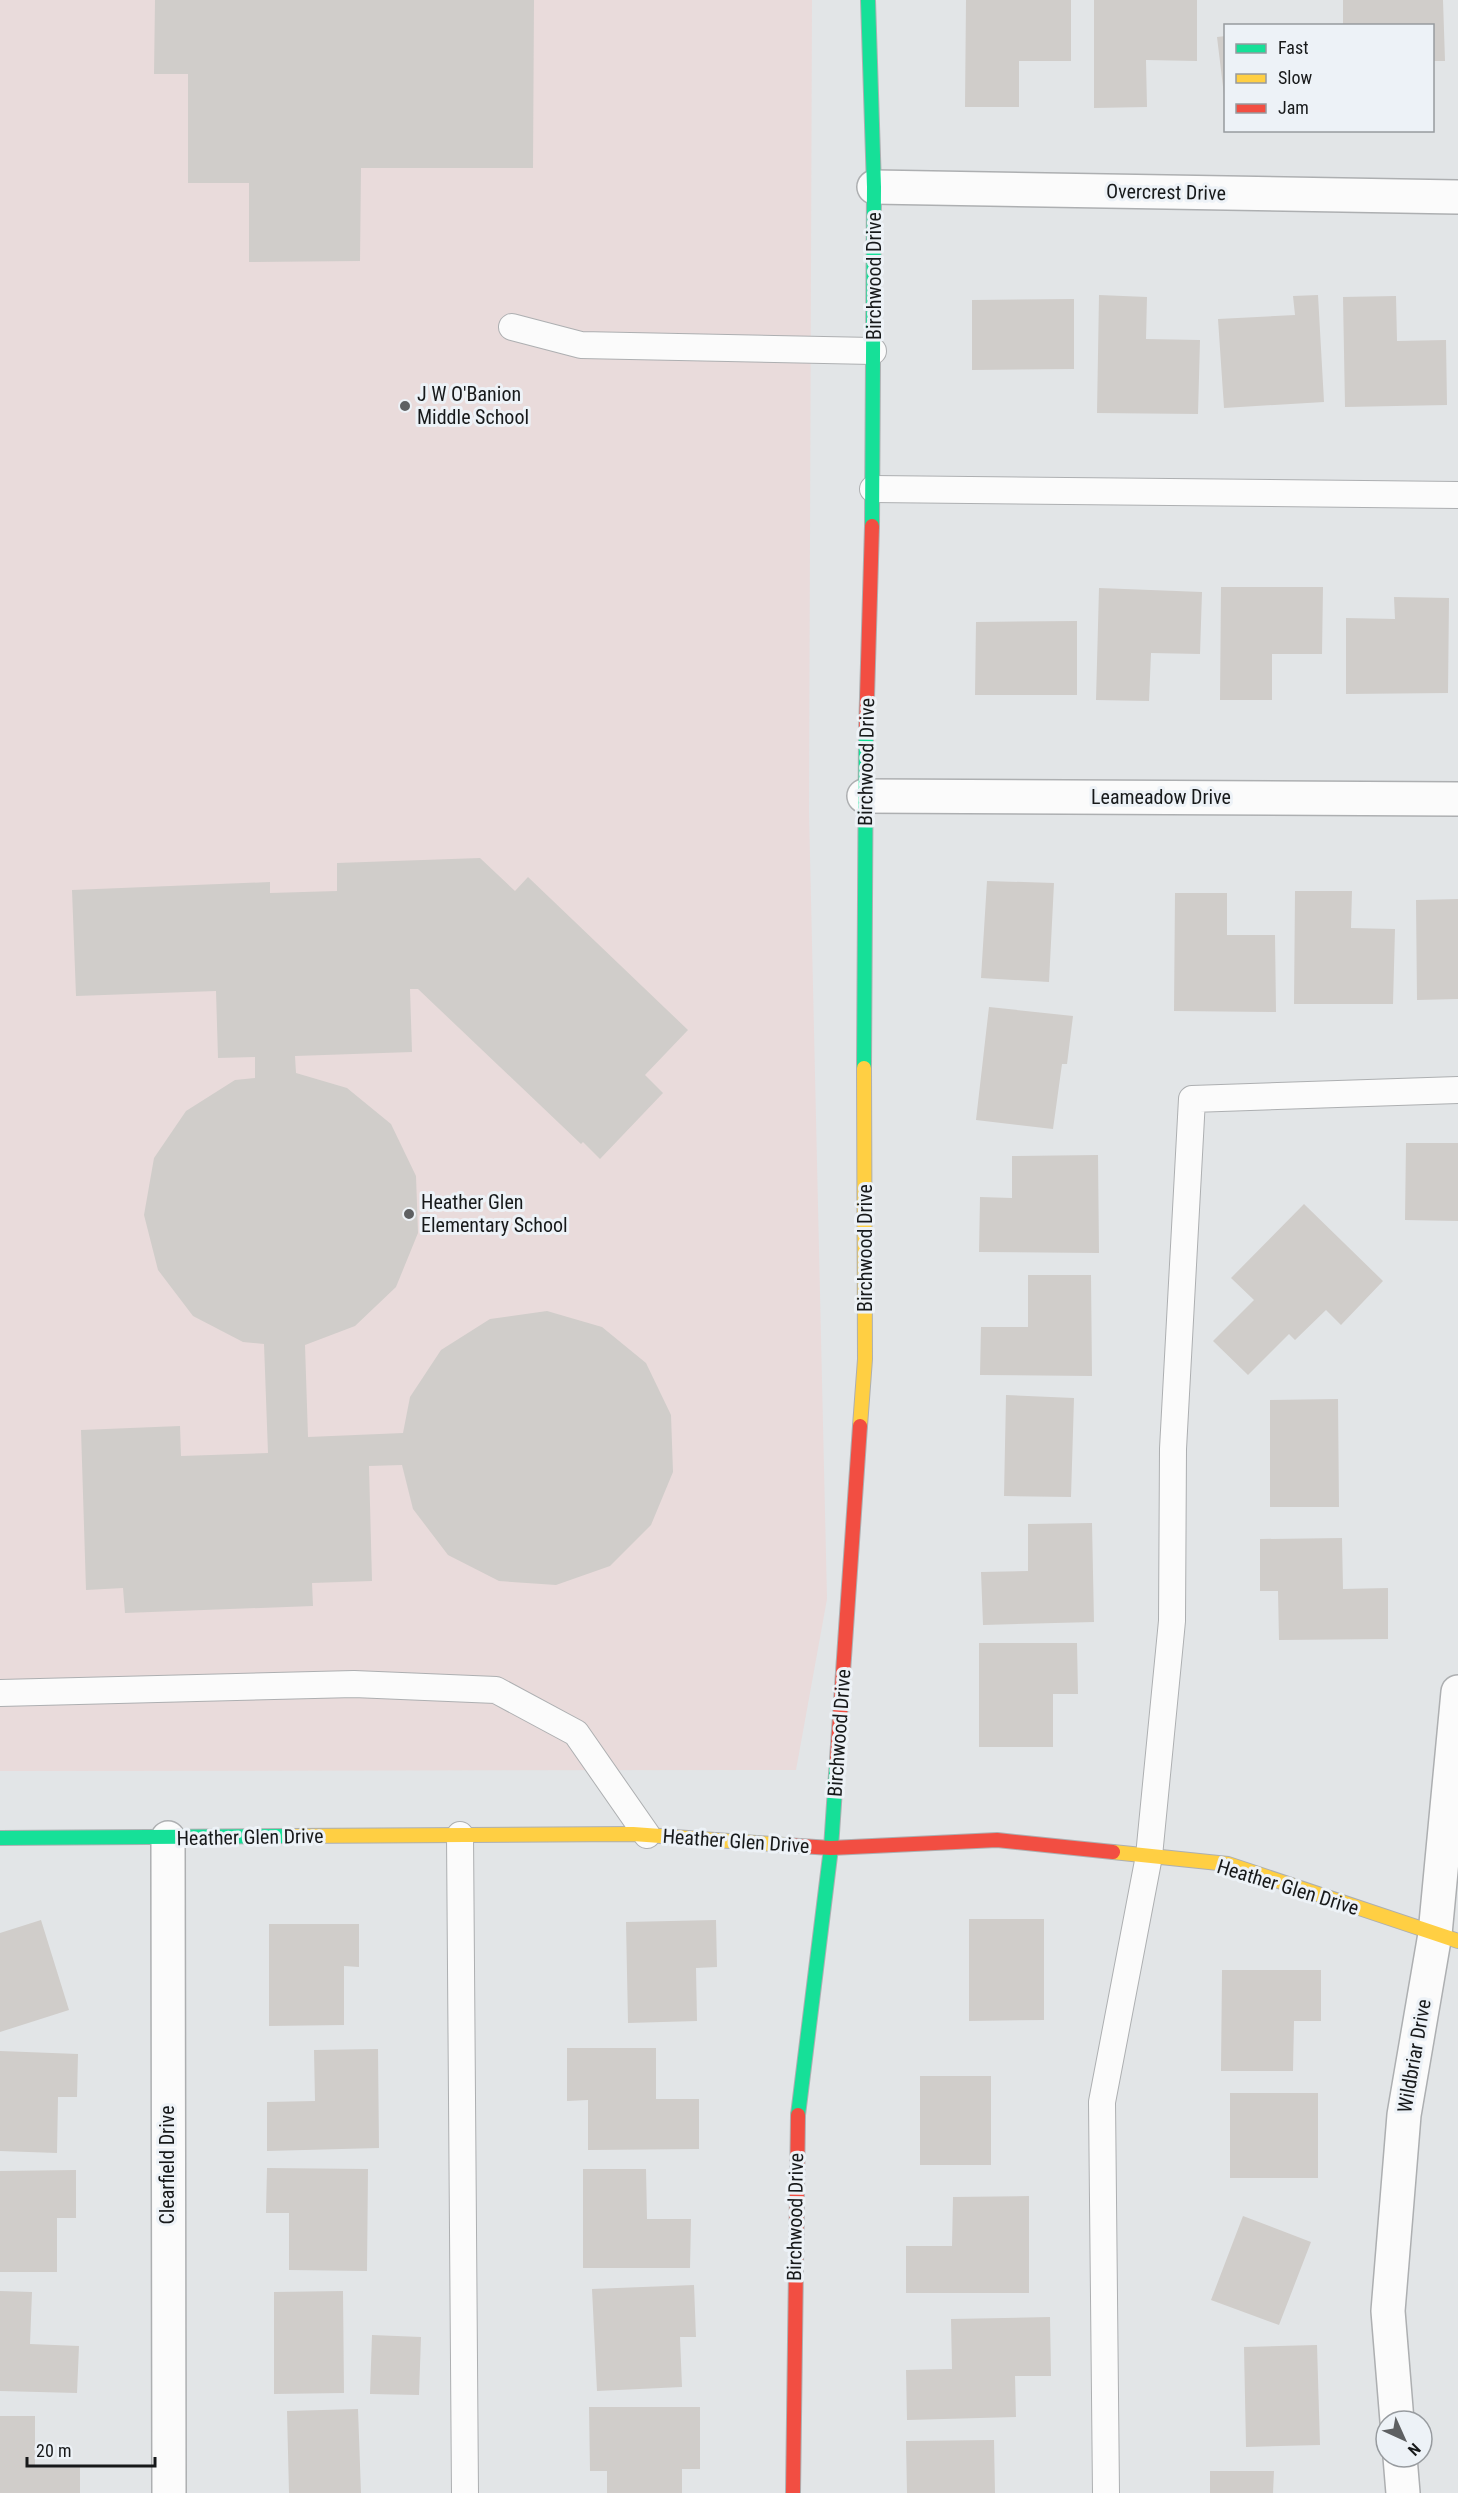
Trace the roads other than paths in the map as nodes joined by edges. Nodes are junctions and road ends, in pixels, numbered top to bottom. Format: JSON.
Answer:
{"nodes":[{"id":1,"x":868,"y":0,"type":"edge"},
{"id":2,"x":874,"y":187,"type":"junction"},
{"id":3,"x":1458,"y":197,"type":"edge"},
{"id":4,"x":512,"y":327,"type":"dead end"},
{"id":5,"x":873,"y":351,"type":"junction"},
{"id":6,"x":873,"y":489,"type":"junction"},
{"id":7,"x":1458,"y":495,"type":"edge"},
{"id":8,"x":864,"y":796,"type":"junction"},
{"id":9,"x":1458,"y":798,"type":"edge"},
{"id":10,"x":1458,"y":1090,"type":"edge"},
{"id":11,"x":1458,"y":1692,"type":"edge"},
{"id":12,"x":0,"y":1693,"type":"edge"},
{"id":13,"x":460,"y":1835,"type":"junction"},
{"id":14,"x":647,"y":1835,"type":"junction"},
{"id":15,"x":0,"y":1838,"type":"edge"},
{"id":16,"x":168,"y":1838,"type":"junction"},
{"id":17,"x":831,"y":1848,"type":"junction"},
{"id":18,"x":1149,"y":1856,"type":"junction"},
{"id":19,"x":1447,"y":1938,"type":"edge"},
{"id":20,"x":1396,"y":2409,"type":"edge"},
{"id":21,"x":1401,"y":2469,"type":"edge"},
{"id":22,"x":170,"y":2493,"type":"edge"},
{"id":23,"x":465,"y":2493,"type":"edge"},
{"id":24,"x":793,"y":2493,"type":"edge"},
{"id":25,"x":1106,"y":2493,"type":"edge"},
{"id":26,"x":1403,"y":2493,"type":"edge"}],
"edges":[{"from":1,"to":2,"type":"street","name":"Birchwood Drive"},
{"from":2,"to":3,"type":"street","name":"Overcrest Drive"},
{"from":2,"to":5,"type":"street","name":"Birchwood Drive"},
{"from":4,"to":5,"type":"lane"},
{"from":5,"to":6,"type":"street","name":"Birchwood Drive"},
{"from":6,"to":7,"type":"lane"},
{"from":6,"to":8,"type":"street","name":"Birchwood Drive"},
{"from":8,"to":9,"type":"street","name":"Leameadow Drive"},
{"from":8,"to":17,"type":"street","name":"Birchwood Drive"},
{"from":10,"to":18,"type":"lane"},
{"from":11,"to":19,"type":"street","name":"Wildbriar Drive"},
{"from":12,"to":14,"type":"lane"},
{"from":13,"to":14,"type":"street","name":"Heather Glen Drive"},
{"from":13,"to":16,"type":"street","name":"Heather Glen Drive"},
{"from":13,"to":23,"type":"lane"},
{"from":14,"to":17,"type":"street","name":"Heather Glen Drive"},
{"from":15,"to":16,"type":"street","name":"Heather Glen Drive"},
{"from":16,"to":22,"type":"street","name":"Clearfield Drive"},
{"from":17,"to":18,"type":"street","name":"Heather Glen Drive"},
{"from":17,"to":24,"type":"street","name":"Birchwood Drive"},
{"from":18,"to":19,"type":"street","name":"Heather Glen Drive"},
{"from":18,"to":25,"type":"lane"},
{"from":19,"to":20,"type":"street","name":"Wildbriar Drive"},
{"from":21,"to":26,"type":"street"}]}
